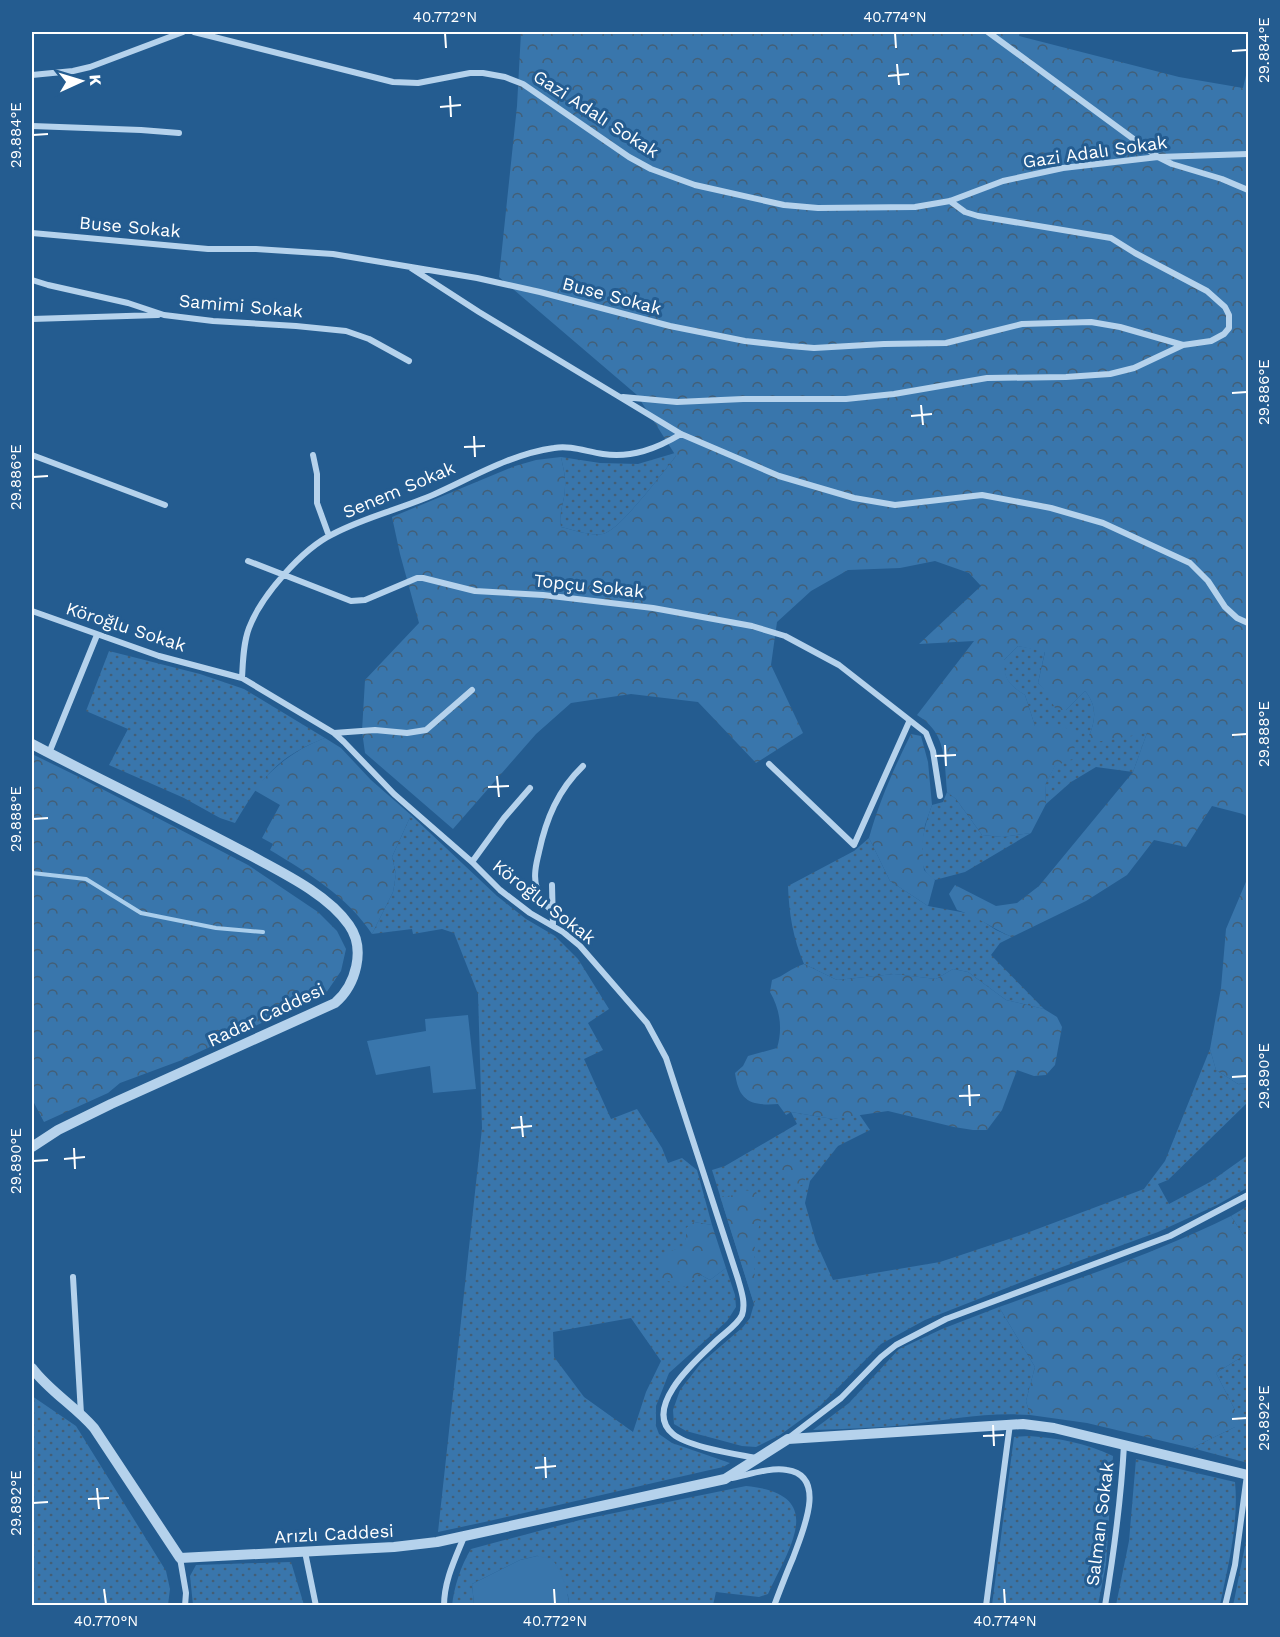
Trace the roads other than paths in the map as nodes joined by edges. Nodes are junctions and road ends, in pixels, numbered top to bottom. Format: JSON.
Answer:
{"nodes":[{"id":1,"x":183,"y":32,"type":"edge"},
{"id":2,"x":194,"y":32,"type":"edge"},
{"id":3,"x":988,"y":32,"type":"edge"},
{"id":4,"x":32,"y":75,"type":"edge"},
{"id":5,"x":32,"y":126,"type":"edge"},
{"id":6,"x":178,"y":133,"type":"dead end"},
{"id":7,"x":1248,"y":154,"type":"edge"},
{"id":8,"x":1158,"y":157,"type":"junction"},
{"id":9,"x":1248,"y":190,"type":"edge"},
{"id":10,"x":950,"y":201,"type":"junction"},
{"id":11,"x":32,"y":233,"type":"edge"},
{"id":12,"x":408,"y":266,"type":"junction"},
{"id":13,"x":32,"y":280,"type":"edge"},
{"id":14,"x":164,"y":315,"type":"junction"},
{"id":15,"x":32,"y":319,"type":"edge"},
{"id":16,"x":1183,"y":345,"type":"junction"},
{"id":17,"x":409,"y":361,"type":"dead end"},
{"id":18,"x":623,"y":398,"type":"junction"},
{"id":19,"x":681,"y":434,"type":"junction"},
{"id":20,"x":32,"y":455,"type":"edge"},
{"id":21,"x":313,"y":455,"type":"dead end"},
{"id":22,"x":165,"y":504,"type":"dead end"},
{"id":23,"x":329,"y":536,"type":"junction"},
{"id":24,"x":248,"y":561,"type":"dead end"},
{"id":25,"x":285,"y":575,"type":"junction"},
{"id":26,"x":32,"y":611,"type":"edge"},
{"id":27,"x":1248,"y":623,"type":"edge"},
{"id":28,"x":97,"y":635,"type":"junction"},
{"id":29,"x":242,"y":678,"type":"junction"},
{"id":30,"x":472,"y":690,"type":"dead end"},
{"id":31,"x":909,"y":722,"type":"junction"},
{"id":32,"x":334,"y":734,"type":"junction"},
{"id":33,"x":32,"y":744,"type":"edge"},
{"id":34,"x":49,"y":753,"type":"junction"},
{"id":35,"x":769,"y":764,"type":"dead end"},
{"id":36,"x":583,"y":766,"type":"dead end"},
{"id":37,"x":530,"y":788,"type":"dead end"},
{"id":38,"x":940,"y":796,"type":"dead end"},
{"id":39,"x":472,"y":862,"type":"junction"},
{"id":40,"x":552,"y":885,"type":"dead end"},
{"id":41,"x":553,"y":912,"type":"junction"},
{"id":42,"x":553,"y":925,"type":"junction"},
{"id":43,"x":32,"y":1147,"type":"edge"},
{"id":44,"x":1248,"y":1195,"type":"edge"},
{"id":45,"x":73,"y":1277,"type":"dead end"},
{"id":46,"x":32,"y":1368,"type":"edge"},
{"id":47,"x":81,"y":1414,"type":"junction"},
{"id":48,"x":1010,"y":1424,"type":"junction"},
{"id":49,"x":788,"y":1439,"type":"junction"},
{"id":50,"x":1124,"y":1445,"type":"junction"},
{"id":51,"x":757,"y":1459,"type":"junction"},
{"id":52,"x":1248,"y":1475,"type":"edge"},
{"id":53,"x":725,"y":1479,"type":"junction"},
{"id":54,"x":464,"y":1537,"type":"junction"},
{"id":55,"x":305,"y":1552,"type":"junction"},
{"id":56,"x":180,"y":1558,"type":"junction"},
{"id":57,"x":185,"y":1605,"type":"edge"},
{"id":58,"x":316,"y":1605,"type":"edge"},
{"id":59,"x":444,"y":1605,"type":"edge"},
{"id":60,"x":774,"y":1605,"type":"edge"},
{"id":61,"x":986,"y":1605,"type":"edge"},
{"id":62,"x":1105,"y":1605,"type":"edge"},
{"id":63,"x":1225,"y":1605,"type":"edge"}],
"edges":[{"from":1,"to":4,"type":"street"},
{"from":2,"to":10,"type":"street","name":"Gazi Adalı Sokak"},
{"from":3,"to":8,"type":"street"},
{"from":5,"to":6,"type":"street"},
{"from":7,"to":8,"type":"street","name":"Gazi Adalı Sokak"},
{"from":8,"to":9,"type":"street"},
{"from":8,"to":10,"type":"street","name":"Gazi Adalı Sokak"},
{"from":10,"to":16,"type":"street"},
{"from":11,"to":12,"type":"street","name":"Buse Sokak"},
{"from":12,"to":16,"type":"street","name":"Buse Sokak"},
{"from":12,"to":18,"type":"street"},
{"from":13,"to":14,"type":"street","name":"Samimi Sokak"},
{"from":14,"to":15,"type":"street"},
{"from":14,"to":17,"type":"street","name":"Samimi Sokak"},
{"from":16,"to":18,"type":"street"},
{"from":18,"to":19,"type":"street"},
{"from":19,"to":23,"type":"street","name":"Senem Sokak"},
{"from":19,"to":27,"type":"street"},
{"from":20,"to":22,"type":"street"},
{"from":21,"to":23,"type":"street"},
{"from":23,"to":25,"type":"street","name":"Senem Sokak"},
{"from":24,"to":25,"type":"street","name":"Topçu Sokak"},
{"from":25,"to":29,"type":"street","name":"Senem Sokak"},
{"from":25,"to":31,"type":"street","name":"Topçu Sokak"},
{"from":26,"to":28,"type":"street","name":"Köroğlu Sokak"},
{"from":28,"to":29,"type":"street","name":"Köroğlu Sokak"},
{"from":28,"to":34,"type":"street"},
{"from":29,"to":32,"type":"street","name":"Köroğlu Sokak"},
{"from":30,"to":32,"type":"street"},
{"from":31,"to":35,"type":"street"},
{"from":31,"to":38,"type":"street","name":"Topçu Sokak"},
{"from":32,"to":39,"type":"street","name":"Köroğlu Sokak"},
{"from":33,"to":34,"type":"street","name":"Radar Caddesi"},
{"from":34,"to":43,"type":"street","name":"Radar Caddesi"},
{"from":36,"to":41,"type":"street"},
{"from":37,"to":39,"type":"street"},
{"from":39,"to":42,"type":"street","name":"Köroğlu Sokak"},
{"from":40,"to":41,"type":"street"},
{"from":41,"to":42,"type":"street"},
{"from":42,"to":51,"type":"street","name":"Köroğlu Sokak"},
{"from":44,"to":49,"type":"street"},
{"from":45,"to":47,"type":"street"},
{"from":46,"to":47,"type":"street"},
{"from":47,"to":56,"type":"street"},
{"from":48,"to":49,"type":"street"},
{"from":48,"to":50,"type":"street"},
{"from":48,"to":61,"type":"street"},
{"from":49,"to":51,"type":"street","name":"Arızlı Caddesi"},
{"from":50,"to":52,"type":"street"},
{"from":50,"to":62,"type":"street","name":"Salman Sokak"},
{"from":51,"to":53,"type":"street","name":"Arızlı Caddesi"},
{"from":52,"to":63,"type":"street"},
{"from":53,"to":54,"type":"street","name":"Arızlı Caddesi"},
{"from":53,"to":60,"type":"street"},
{"from":54,"to":55,"type":"street","name":"Arızlı Caddesi"},
{"from":54,"to":59,"type":"street"},
{"from":55,"to":56,"type":"street","name":"Arızlı Caddesi"},
{"from":55,"to":58,"type":"street"},
{"from":56,"to":57,"type":"street"}]}
